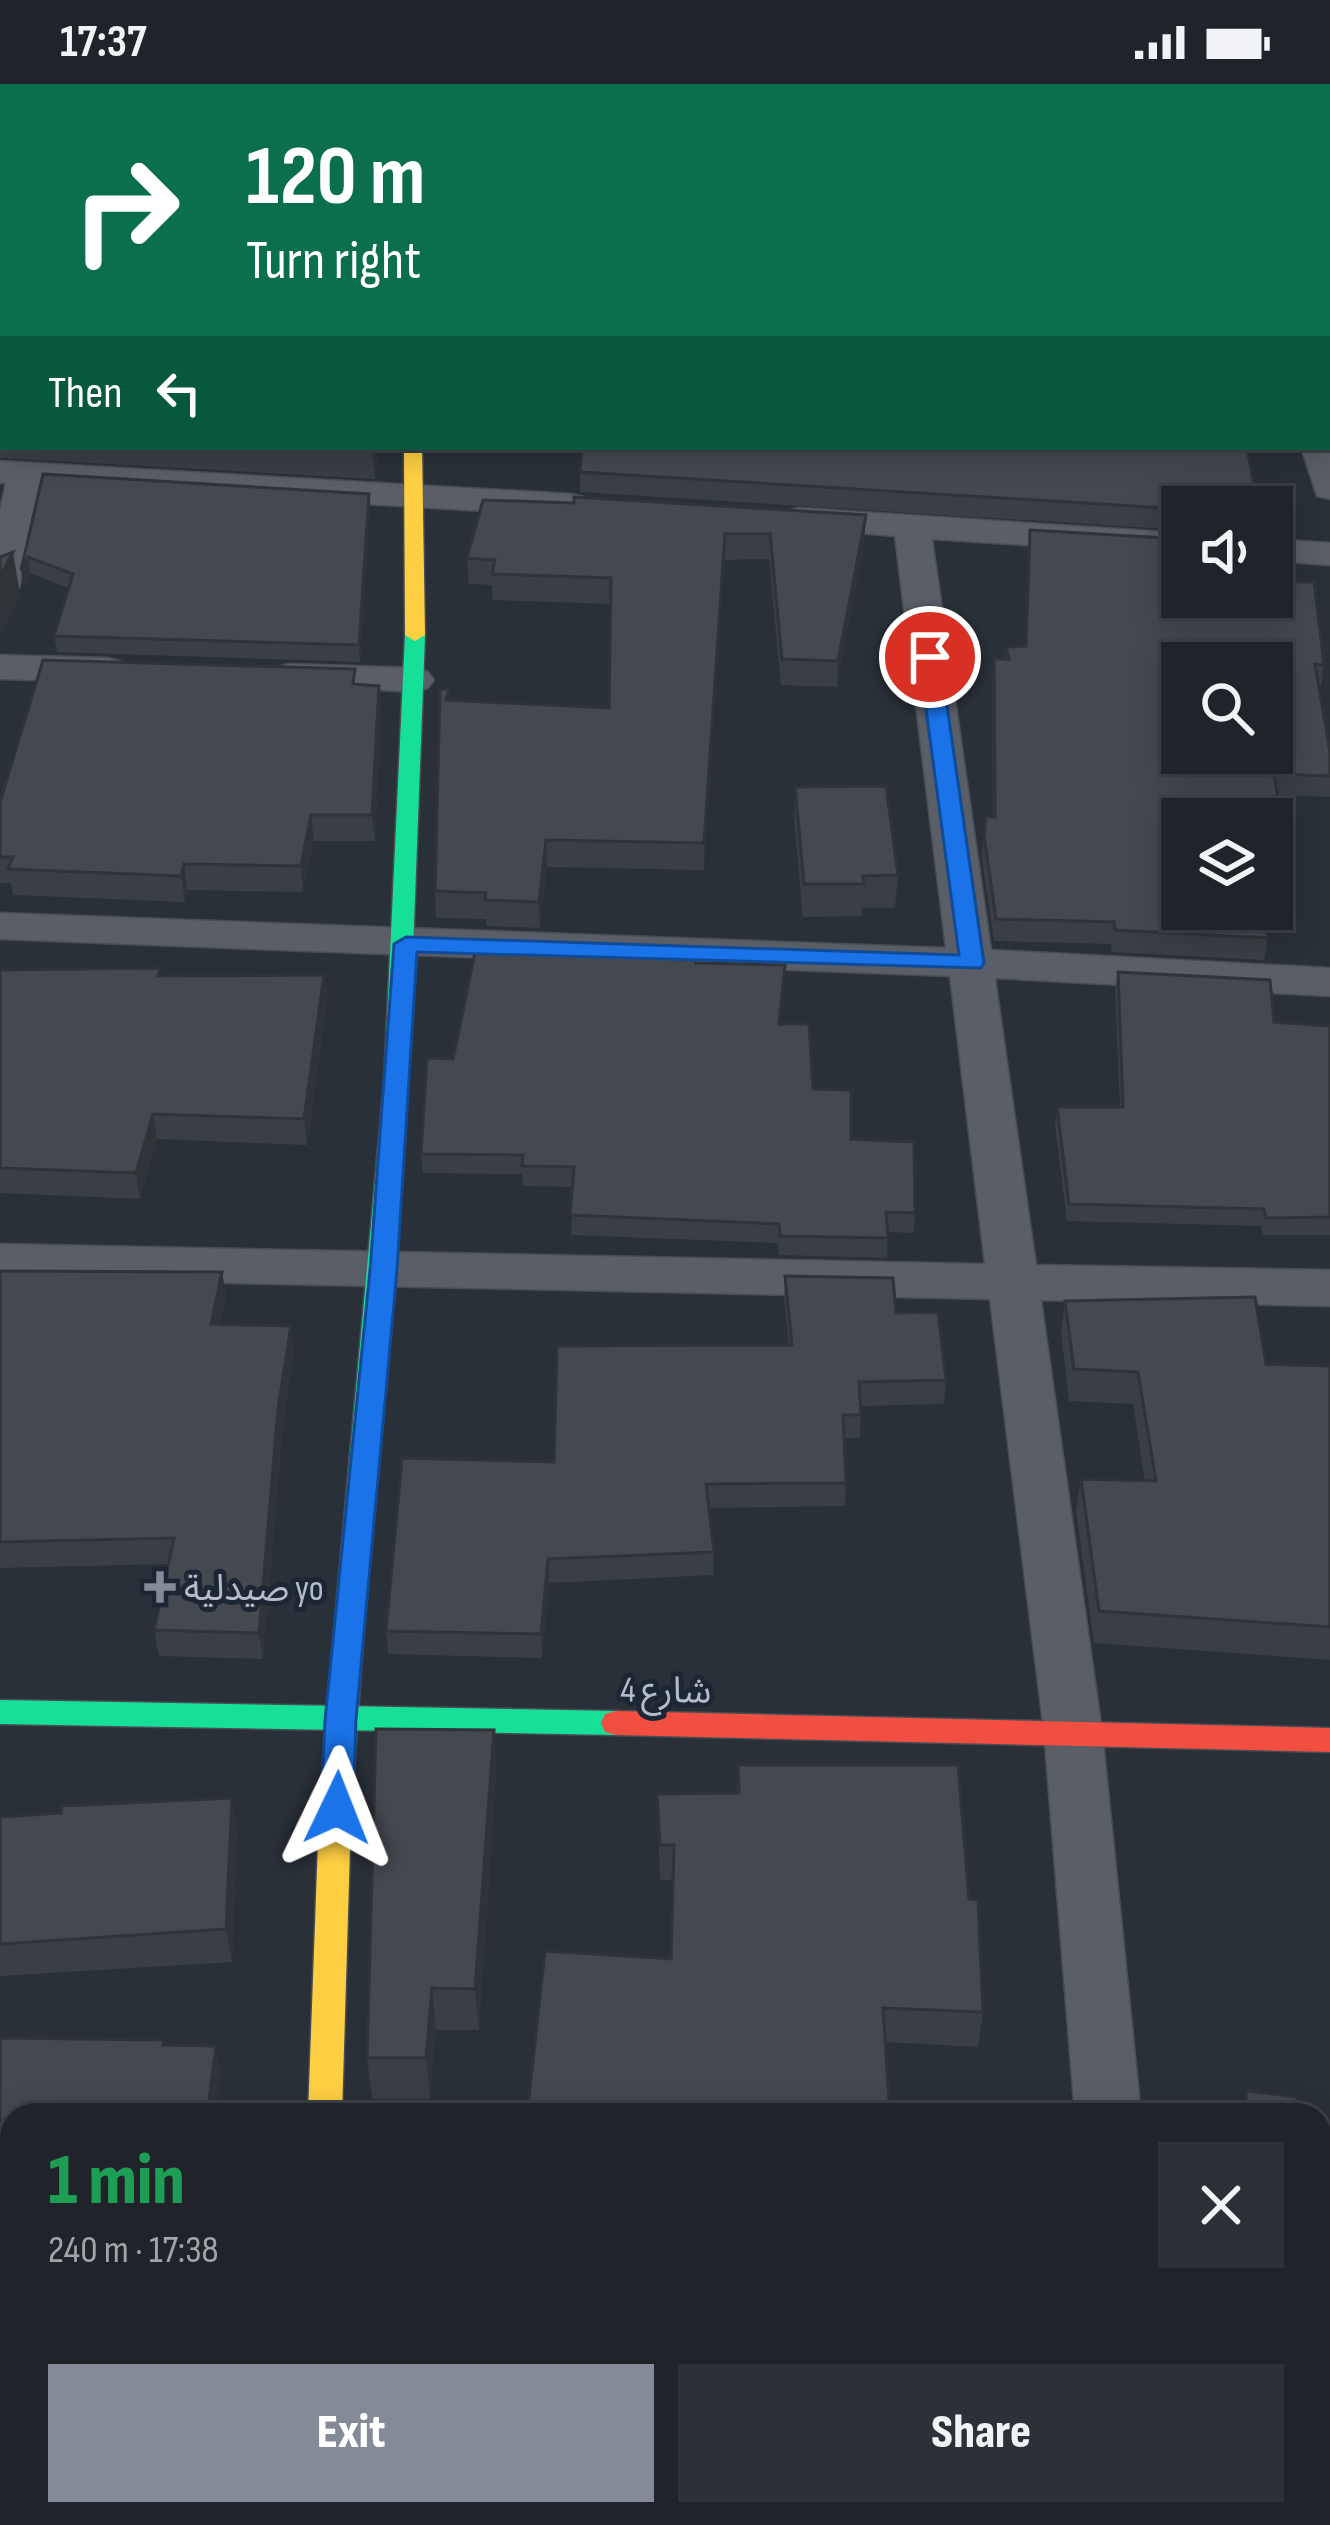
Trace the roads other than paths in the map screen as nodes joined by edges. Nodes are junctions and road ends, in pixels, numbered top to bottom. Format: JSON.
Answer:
{"nodes":[{"id":1,"x":413,"y":450,"type":"edge"},
{"id":2,"x":1320,"y":450,"type":"edge"},
{"id":3,"x":13,"y":472,"type":"edge"},
{"id":4,"x":1330,"y":488,"type":"edge"},
{"id":5,"x":415,"y":495,"type":"junction"},
{"id":6,"x":604,"y":507,"type":"edge"},
{"id":7,"x":770,"y":518,"type":"edge"},
{"id":8,"x":912,"y":526,"type":"junction"},
{"id":9,"x":1161,"y":543,"type":"edge"},
{"id":10,"x":1293,"y":551,"type":"edge"},
{"id":11,"x":1330,"y":554,"type":"edge"},
{"id":12,"x":0,"y":588,"type":"edge"},
{"id":13,"x":0,"y":667,"type":"edge"},
{"id":14,"x":138,"y":671,"type":"edge"},
{"id":15,"x":253,"y":675,"type":"edge"},
{"id":16,"x":414,"y":680,"type":"junction"},
{"id":17,"x":0,"y":926,"type":"edge"},
{"id":18,"x":406,"y":944,"type":"junction"},
{"id":19,"x":972,"y":963,"type":"junction"},
{"id":20,"x":1330,"y":982,"type":"edge"},
{"id":21,"x":0,"y":1262,"type":"edge"},
{"id":22,"x":384,"y":1270,"type":"junction"},
{"id":23,"x":1010,"y":1281,"type":"junction"},
{"id":24,"x":1330,"y":1288,"type":"edge"},
{"id":25,"x":0,"y":1712,"type":"edge"},
{"id":26,"x":340,"y":1720,"type":"junction"},
{"id":27,"x":1072,"y":1731,"type":"junction"},
{"id":28,"x":1330,"y":1740,"type":"edge"},
{"id":29,"x":325,"y":2103,"type":"edge"},
{"id":30,"x":1107,"y":2103,"type":"edge"}],
"edges":[{"from":1,"to":5,"type":"street"},
{"from":2,"to":4,"type":"street"},
{"from":3,"to":5,"type":"street"},
{"from":3,"to":12,"type":"street"},
{"from":5,"to":6,"type":"street"},
{"from":5,"to":16,"type":"street"},
{"from":7,"to":8,"type":"street"},
{"from":8,"to":9,"type":"street"},
{"from":8,"to":19,"type":"street"},
{"from":10,"to":11,"type":"street"},
{"from":13,"to":14,"type":"street"},
{"from":15,"to":16,"type":"street"},
{"from":16,"to":18,"type":"street"},
{"from":17,"to":18,"type":"street"},
{"from":18,"to":19,"type":"street"},
{"from":18,"to":22,"type":"street"},
{"from":19,"to":20,"type":"street"},
{"from":19,"to":23,"type":"street"},
{"from":21,"to":22,"type":"street"},
{"from":22,"to":23,"type":"street"},
{"from":22,"to":26,"type":"street"},
{"from":23,"to":24,"type":"street"},
{"from":23,"to":27,"type":"street"},
{"from":25,"to":26,"type":"street","name":"شارع 4"},
{"from":26,"to":27,"type":"street","name":"شارع 4"},
{"from":26,"to":29,"type":"street"},
{"from":27,"to":28,"type":"street","name":"شارع 4"},
{"from":27,"to":30,"type":"street"}]}
